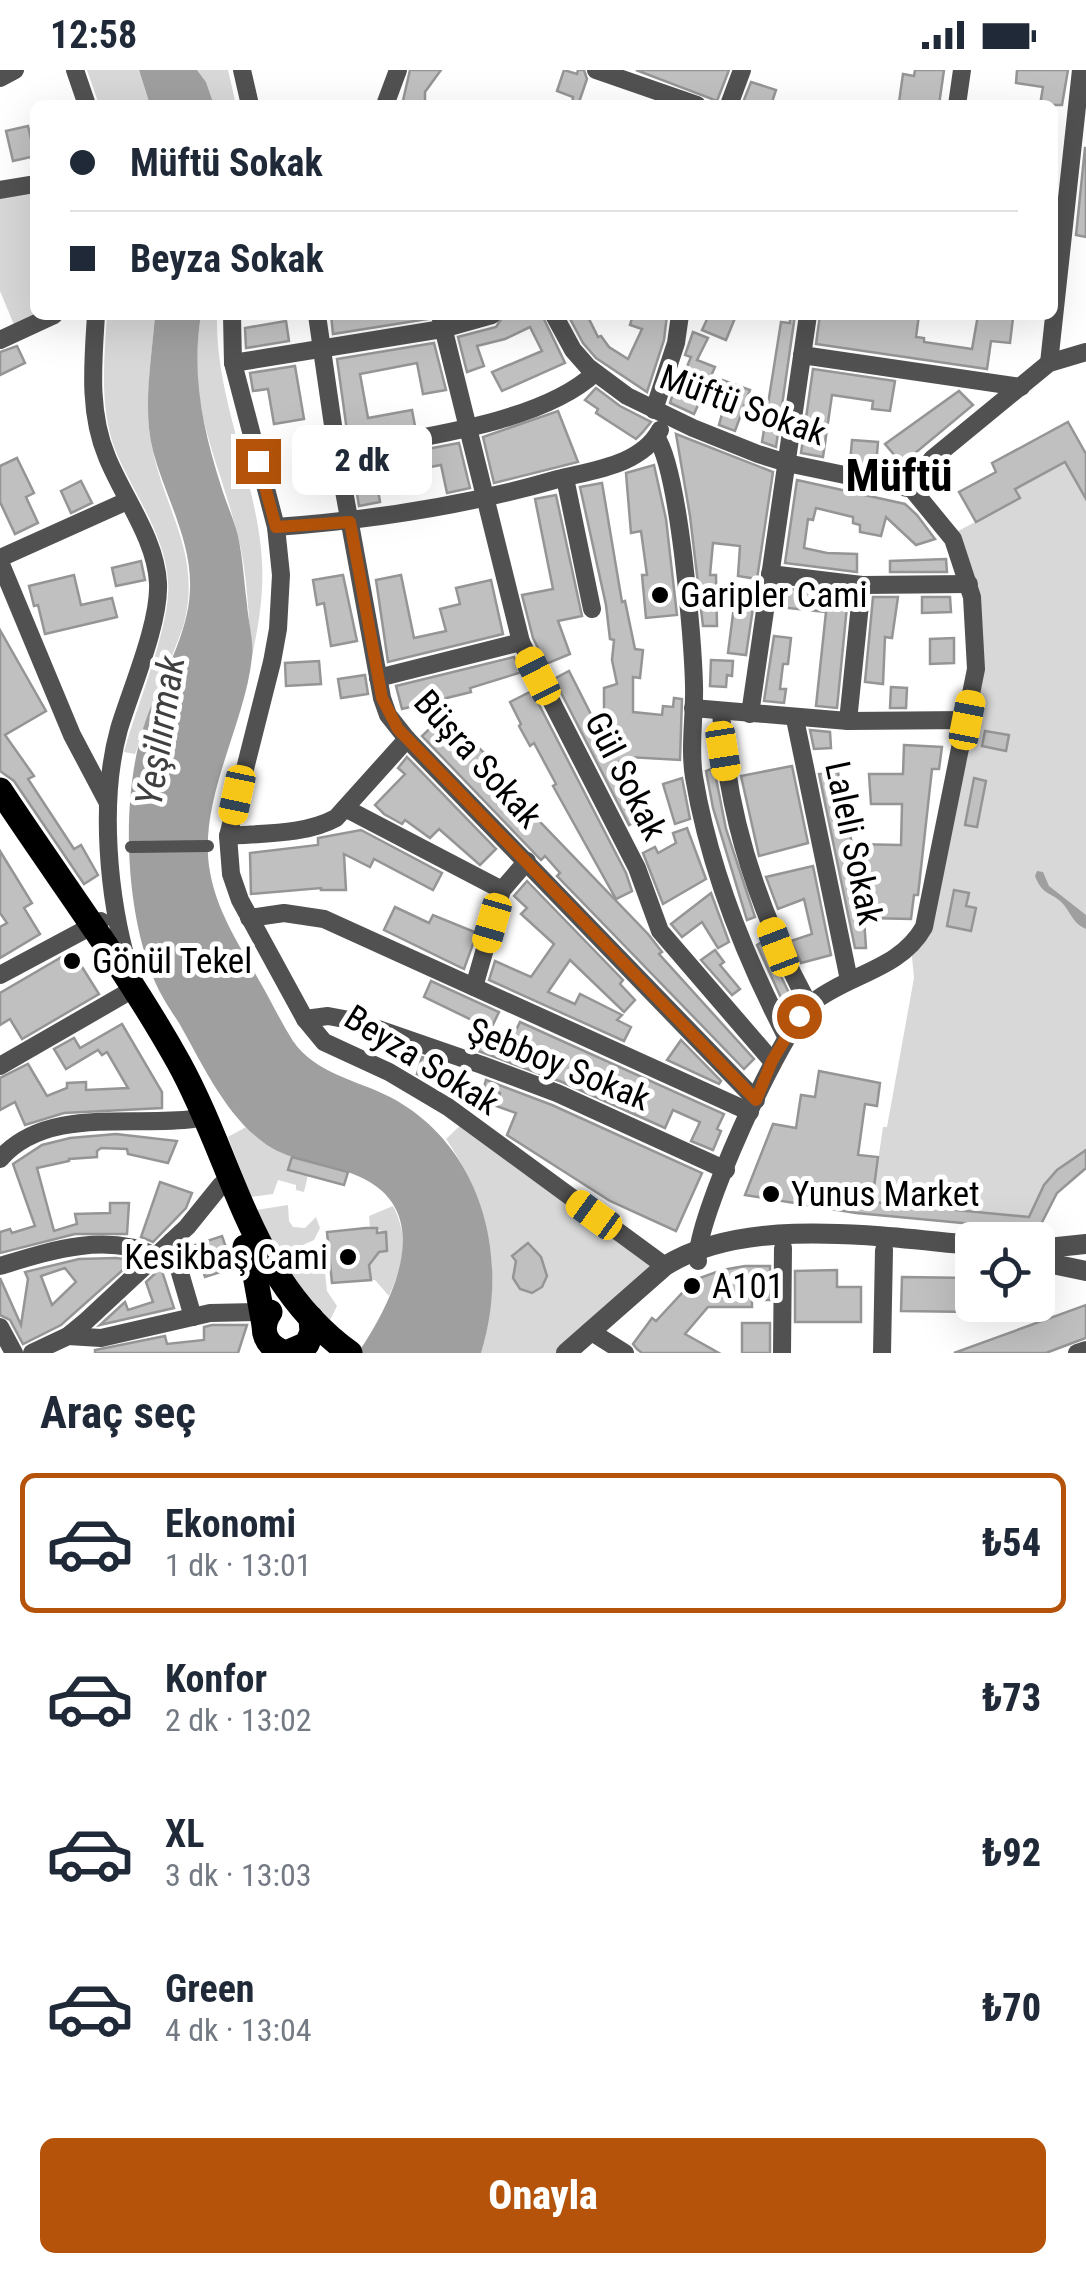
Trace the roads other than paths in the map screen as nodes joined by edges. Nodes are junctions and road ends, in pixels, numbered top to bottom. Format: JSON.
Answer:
{"nodes":[{"id":1,"x":16,"y":70,"type":"edge"},
{"id":2,"x":75,"y":70,"type":"edge"},
{"id":3,"x":242,"y":70,"type":"edge"},
{"id":4,"x":398,"y":70,"type":"edge"},
{"id":5,"x":596,"y":70,"type":"edge"},
{"id":6,"x":742,"y":70,"type":"edge"},
{"id":7,"x":962,"y":70,"type":"edge"},
{"id":8,"x":1080,"y":70,"type":"edge"},
{"id":9,"x":0,"y":78,"type":"edge"},
{"id":10,"x":661,"y":99,"type":"edge"},
{"id":11,"x":85,"y":100,"type":"edge"},
{"id":12,"x":249,"y":100,"type":"edge"},
{"id":13,"x":387,"y":100,"type":"edge"},
{"id":14,"x":731,"y":100,"type":"edge"},
{"id":15,"x":958,"y":100,"type":"edge"},
{"id":16,"x":1060,"y":181,"type":"edge"},
{"id":17,"x":30,"y":185,"type":"edge"},
{"id":18,"x":0,"y":190,"type":"edge"},
{"id":19,"x":1058,"y":219,"type":"edge"},
{"id":20,"x":43,"y":320,"type":"edge"},
{"id":21,"x":96,"y":320,"type":"edge"},
{"id":22,"x":232,"y":320,"type":"edge"},
{"id":23,"x":318,"y":320,"type":"edge"},
{"id":24,"x":557,"y":320,"type":"edge"},
{"id":25,"x":679,"y":320,"type":"edge"},
{"id":26,"x":807,"y":320,"type":"edge"},
{"id":27,"x":1049,"y":320,"type":"edge"},
{"id":28,"x":441,"y":322,"type":"edge"},
{"id":29,"x":0,"y":340,"type":"edge"},
{"id":30,"x":321,"y":348,"type":"junction"},
{"id":31,"x":1086,"y":352,"type":"edge"},
{"id":32,"x":802,"y":355,"type":"junction"},
{"id":33,"x":232,"y":363,"type":"junction"},
{"id":34,"x":1049,"y":363,"type":"junction"},
{"id":35,"x":594,"y":373,"type":"junction"},
{"id":36,"x":1021,"y":387,"type":"junction"},
{"id":37,"x":660,"y":413,"type":"junction"},
{"id":38,"x":467,"y":427,"type":"junction"},
{"id":39,"x":656,"y":437,"type":"junction"},
{"id":40,"x":337,"y":453,"type":"junction"},
{"id":41,"x":786,"y":463,"type":"junction"},
{"id":42,"x":564,"y":478,"type":"junction"},
{"id":43,"x":912,"y":489,"type":"junction"},
{"id":44,"x":127,"y":500,"type":"junction"},
{"id":45,"x":486,"y":500,"type":"junction"},
{"id":46,"x":350,"y":522,"type":"junction"},
{"id":47,"x":276,"y":527,"type":"junction"},
{"id":48,"x":0,"y":560,"type":"edge"},
{"id":49,"x":770,"y":574,"type":"junction"},
{"id":50,"x":968,"y":584,"type":"junction"},
{"id":51,"x":862,"y":585,"type":"junction"},
{"id":52,"x":592,"y":609,"type":"dead end"},
{"id":53,"x":521,"y":642,"type":"junction"},
{"id":54,"x":378,"y":678,"type":"junction"},
{"id":55,"x":694,"y":708,"type":"junction"},
{"id":56,"x":721,"y":711,"type":"junction"},
{"id":57,"x":750,"y":714,"type":"junction"},
{"id":58,"x":795,"y":719,"type":"junction"},
{"id":59,"x":967,"y":720,"type":"junction"},
{"id":60,"x":848,"y":721,"type":"junction"},
{"id":61,"x":407,"y":739,"type":"junction"},
{"id":62,"x":0,"y":790,"type":"edge"},
{"id":63,"x":108,"y":804,"type":"junction"},
{"id":64,"x":345,"y":808,"type":"junction"},
{"id":65,"x":0,"y":814,"type":"edge"},
{"id":66,"x":228,"y":836,"type":"junction"},
{"id":67,"x":208,"y":846,"type":"dead end"},
{"id":68,"x":131,"y":848,"type":"dead end"},
{"id":69,"x":527,"y":862,"type":"junction"},
{"id":70,"x":502,"y":890,"type":"junction"},
{"id":71,"x":114,"y":905,"type":"junction"},
{"id":72,"x":249,"y":918,"type":"junction"},
{"id":73,"x":85,"y":929,"type":"junction"},
{"id":74,"x":0,"y":974,"type":"edge"},
{"id":75,"x":849,"y":980,"type":"junction"},
{"id":76,"x":474,"y":988,"type":"junction"},
{"id":77,"x":129,"y":992,"type":"junction"},
{"id":78,"x":809,"y":1006,"type":"junction"},
{"id":79,"x":305,"y":1019,"type":"junction"},
{"id":80,"x":786,"y":1036,"type":"junction"},
{"id":81,"x":772,"y":1061,"type":"junction"},
{"id":82,"x":0,"y":1066,"type":"edge"},
{"id":83,"x":753,"y":1106,"type":"junction"},
{"id":84,"x":193,"y":1119,"type":"junction"},
{"id":85,"x":0,"y":1159,"type":"edge"},
{"id":86,"x":726,"y":1170,"type":"junction"},
{"id":87,"x":221,"y":1185,"type":"junction"},
{"id":88,"x":171,"y":1242,"type":"junction"},
{"id":89,"x":955,"y":1244,"type":"edge"},
{"id":90,"x":1086,"y":1244,"type":"edge"},
{"id":91,"x":1055,"y":1247,"type":"edge"},
{"id":92,"x":783,"y":1248,"type":"junction"},
{"id":93,"x":884,"y":1250,"type":"junction"},
{"id":94,"x":955,"y":1255,"type":"edge"},
{"id":95,"x":156,"y":1256,"type":"junction"},
{"id":96,"x":697,"y":1256,"type":"junction"},
{"id":97,"x":1055,"y":1265,"type":"edge"},
{"id":98,"x":0,"y":1266,"type":"edge"},
{"id":99,"x":665,"y":1266,"type":"junction"},
{"id":100,"x":1086,"y":1271,"type":"edge"},
{"id":101,"x":304,"y":1312,"type":"junction"},
{"id":102,"x":192,"y":1318,"type":"junction"},
{"id":103,"x":882,"y":1321,"type":"junction"},
{"id":104,"x":0,"y":1328,"type":"edge"},
{"id":105,"x":261,"y":1331,"type":"edge"},
{"id":106,"x":128,"y":1334,"type":"junction"},
{"id":107,"x":596,"y":1334,"type":"junction"},
{"id":108,"x":68,"y":1336,"type":"junction"},
{"id":109,"x":1086,"y":1350,"type":"edge"},
{"id":110,"x":14,"y":1353,"type":"edge"},
{"id":111,"x":32,"y":1353,"type":"edge"},
{"id":112,"x":131,"y":1353,"type":"edge"},
{"id":113,"x":293,"y":1353,"type":"edge"},
{"id":114,"x":350,"y":1353,"type":"edge"},
{"id":115,"x":566,"y":1353,"type":"edge"},
{"id":116,"x":583,"y":1353,"type":"edge"},
{"id":117,"x":626,"y":1353,"type":"edge"},
{"id":118,"x":782,"y":1353,"type":"edge"},
{"id":119,"x":882,"y":1353,"type":"edge"},
{"id":120,"x":894,"y":1353,"type":"edge"},
{"id":121,"x":1077,"y":1353,"type":"edge"}],
"edges":[{"from":1,"to":9,"type":"street"},
{"from":2,"to":11,"type":"street"},
{"from":3,"to":12,"type":"street"},
{"from":4,"to":13,"type":"street"},
{"from":5,"to":10,"type":"street"},
{"from":6,"to":14,"type":"street"},
{"from":7,"to":15,"type":"street"},
{"from":8,"to":16,"type":"street"},
{"from":16,"to":19,"type":"street"},
{"from":17,"to":18,"type":"street"},
{"from":20,"to":29,"type":"street"},
{"from":21,"to":44,"type":"street"},
{"from":22,"to":33,"type":"street","name":"Beyza Sokak"},
{"from":23,"to":30,"type":"street","name":"Büşra Sokak"},
{"from":24,"to":35,"type":"street","name":"Müftü Sokak"},
{"from":25,"to":37,"type":"street"},
{"from":26,"to":32,"type":"street"},
{"from":27,"to":34,"type":"street"},
{"from":28,"to":30,"type":"street"},
{"from":28,"to":38,"type":"street","name":"Gül Sokak"},
{"from":30,"to":33,"type":"street"},
{"from":30,"to":40,"type":"street","name":"Büşra Sokak"},
{"from":31,"to":34,"type":"street"},
{"from":32,"to":36,"type":"street"},
{"from":32,"to":41,"type":"street"},
{"from":33,"to":47,"type":"street","name":"Beyza Sokak"},
{"from":34,"to":36,"type":"street"},
{"from":35,"to":37,"type":"street","name":"Müftü Sokak"},
{"from":35,"to":38,"type":"street"},
{"from":36,"to":43,"type":"street"},
{"from":37,"to":39,"type":"street"},
{"from":37,"to":41,"type":"street","name":"Müftü Sokak"},
{"from":38,"to":40,"type":"street"},
{"from":38,"to":45,"type":"street","name":"Gül Sokak"},
{"from":39,"to":42,"type":"street"},
{"from":39,"to":55,"type":"street"},
{"from":40,"to":46,"type":"street","name":"Büşra Sokak"},
{"from":41,"to":43,"type":"street","name":"Müftü Sokak"},
{"from":41,"to":49,"type":"street"},
{"from":42,"to":45,"type":"street"},
{"from":42,"to":52,"type":"street"},
{"from":43,"to":50,"type":"street"},
{"from":44,"to":48,"type":"street"},
{"from":44,"to":63,"type":"street"},
{"from":45,"to":46,"type":"street"},
{"from":45,"to":53,"type":"street","name":"Gül Sokak"},
{"from":46,"to":47,"type":"street"},
{"from":46,"to":54,"type":"street","name":"Büşra Sokak"},
{"from":47,"to":66,"type":"street","name":"Beyza Sokak"},
{"from":48,"to":63,"type":"street"},
{"from":49,"to":51,"type":"street"},
{"from":49,"to":57,"type":"street"},
{"from":50,"to":51,"type":"street"},
{"from":50,"to":59,"type":"street"},
{"from":51,"to":60,"type":"street"},
{"from":53,"to":54,"type":"street"},
{"from":53,"to":81,"type":"street","name":"Gül Sokak"},
{"from":54,"to":61,"type":"street","name":"Büşra Sokak"},
{"from":55,"to":56,"type":"street"},
{"from":55,"to":80,"type":"street"},
{"from":56,"to":57,"type":"street"},
{"from":56,"to":78,"type":"street"},
{"from":57,"to":58,"type":"street"},
{"from":58,"to":60,"type":"street"},
{"from":58,"to":75,"type":"street","name":"Laleli Sokak"},
{"from":59,"to":60,"type":"street"},
{"from":59,"to":75,"type":"street"},
{"from":61,"to":64,"type":"street"},
{"from":61,"to":69,"type":"street","name":"Büşra Sokak"},
{"from":62,"to":73,"type":"main road"},
{"from":63,"to":71,"type":"street"},
{"from":64,"to":66,"type":"street"},
{"from":64,"to":70,"type":"street"},
{"from":65,"to":73,"type":"main road"},
{"from":66,"to":72,"type":"street","name":"Beyza Sokak"},
{"from":67,"to":68,"type":"street"},
{"from":69,"to":70,"type":"street"},
{"from":69,"to":83,"type":"street","name":"Büşra Sokak"},
{"from":70,"to":76,"type":"street"},
{"from":71,"to":73,"type":"street"},
{"from":71,"to":77,"type":"street"},
{"from":72,"to":76,"type":"street"},
{"from":72,"to":79,"type":"street","name":"Beyza Sokak"},
{"from":73,"to":74,"type":"street"},
{"from":73,"to":77,"type":"main road"},
{"from":75,"to":78,"type":"street"},
{"from":76,"to":83,"type":"street"},
{"from":77,"to":82,"type":"street"},
{"from":77,"to":84,"type":"main road"},
{"from":77,"to":101,"type":"main road"},
{"from":78,"to":80,"type":"street"},
{"from":79,"to":86,"type":"street","name":"Şebboy Sokak"},
{"from":79,"to":99,"type":"street","name":"Beyza Sokak"},
{"from":80,"to":81,"type":"street"},
{"from":81,"to":83,"type":"street"},
{"from":83,"to":86,"type":"street"},
{"from":84,"to":85,"type":"street"},
{"from":84,"to":87,"type":"main road"},
{"from":86,"to":96,"type":"street"},
{"from":87,"to":88,"type":"street"},
{"from":87,"to":105,"type":"main road"},
{"from":88,"to":95,"type":"street"},
{"from":88,"to":102,"type":"street"},
{"from":89,"to":96,"type":"street"},
{"from":90,"to":91,"type":"street"},
{"from":92,"to":93,"type":"street"},
{"from":92,"to":96,"type":"street"},
{"from":92,"to":118,"type":"street"},
{"from":93,"to":94,"type":"street"},
{"from":93,"to":103,"type":"street"},
{"from":95,"to":98,"type":"street"},
{"from":95,"to":108,"type":"street"},
{"from":96,"to":99,"type":"street"},
{"from":96,"to":107,"type":"street"},
{"from":97,"to":100,"type":"street"},
{"from":99,"to":107,"type":"street"},
{"from":101,"to":105,"type":"main road"},
{"from":101,"to":113,"type":"main road"},
{"from":101,"to":114,"type":"main road"},
{"from":102,"to":105,"type":"street"},
{"from":102,"to":106,"type":"street"},
{"from":103,"to":119,"type":"street"},
{"from":103,"to":120,"type":"street"},
{"from":104,"to":110,"type":"street"},
{"from":105,"to":113,"type":"main road"},
{"from":106,"to":108,"type":"street"},
{"from":106,"to":112,"type":"street"},
{"from":107,"to":115,"type":"street"},
{"from":107,"to":116,"type":"street"},
{"from":107,"to":117,"type":"street"},
{"from":108,"to":111,"type":"street"},
{"from":109,"to":121,"type":"street"}]}
